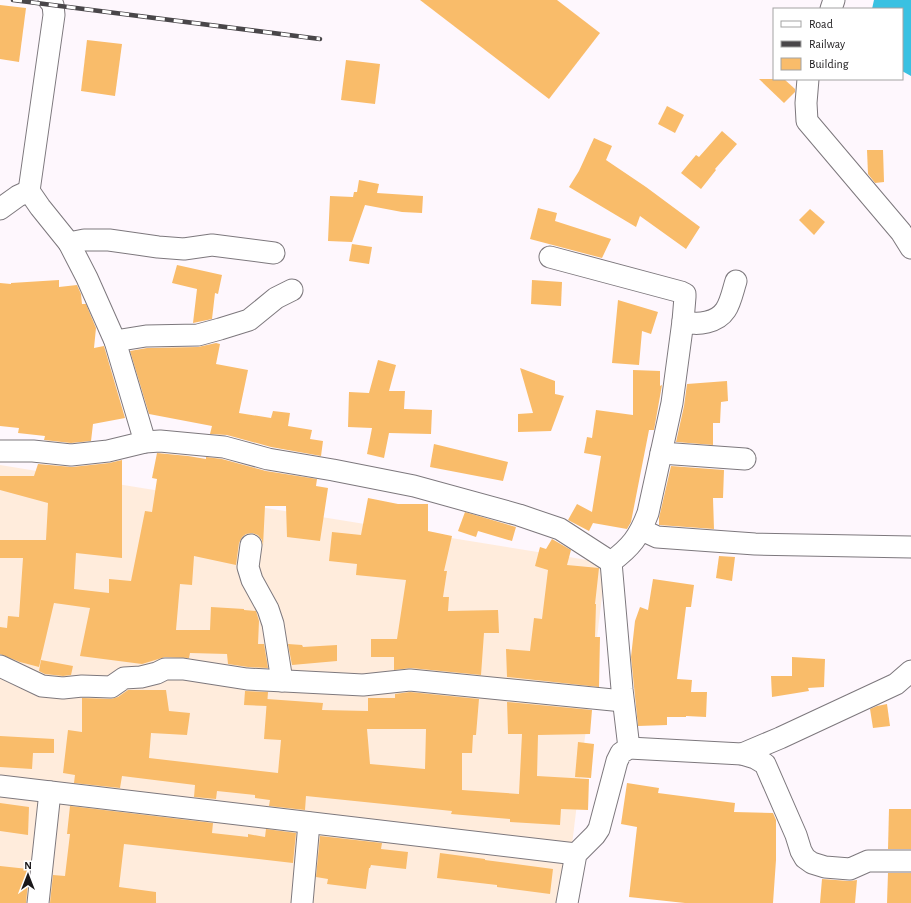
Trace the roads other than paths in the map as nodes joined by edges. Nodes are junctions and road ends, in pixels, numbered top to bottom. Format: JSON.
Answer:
{"nodes":[{"id":1,"x":50,"y":0,"type":"edge"},
{"id":2,"x":808,"y":80,"type":"edge"},
{"id":3,"x":29,"y":191,"type":"junction"},
{"id":4,"x":0,"y":209,"type":"edge"},
{"id":5,"x":69,"y":243,"type":"junction"},
{"id":6,"x":911,"y":248,"type":"edge"},
{"id":7,"x":274,"y":253,"type":"dead end"},
{"id":8,"x":550,"y":257,"type":"dead end"},
{"id":9,"x":736,"y":281,"type":"dead end"},
{"id":10,"x":292,"y":290,"type":"dead end"},
{"id":11,"x":682,"y":321,"type":"junction"},
{"id":12,"x":115,"y":341,"type":"junction"},
{"id":13,"x":144,"y":442,"type":"junction"},
{"id":14,"x":0,"y":451,"type":"edge"},
{"id":15,"x":660,"y":453,"type":"junction"},
{"id":16,"x":745,"y":459,"type":"dead end"},
{"id":17,"x":642,"y":530,"type":"junction"},
{"id":18,"x":252,"y":545,"type":"dead end"},
{"id":19,"x":911,"y":547,"type":"edge"},
{"id":20,"x":611,"y":562,"type":"junction"},
{"id":21,"x":0,"y":666,"type":"edge"},
{"id":22,"x":911,"y":671,"type":"edge"},
{"id":23,"x":282,"y":681,"type":"junction"},
{"id":24,"x":623,"y":701,"type":"junction"},
{"id":25,"x":629,"y":748,"type":"junction"},
{"id":26,"x":742,"y":754,"type":"junction"},
{"id":27,"x":0,"y":786,"type":"edge"},
{"id":28,"x":50,"y":792,"type":"junction"},
{"id":29,"x":309,"y":823,"type":"junction"},
{"id":30,"x":576,"y":854,"type":"junction"},
{"id":31,"x":911,"y":861,"type":"edge"},
{"id":32,"x":38,"y":903,"type":"edge"},
{"id":33,"x":302,"y":903,"type":"edge"},
{"id":34,"x":567,"y":903,"type":"edge"}],
"edges":[{"from":1,"to":3,"type":"street"},
{"from":2,"to":6,"type":"street"},
{"from":3,"to":4,"type":"street"},
{"from":3,"to":5,"type":"street"},
{"from":5,"to":7,"type":"street"},
{"from":5,"to":12,"type":"street"},
{"from":8,"to":11,"type":"street"},
{"from":9,"to":11,"type":"street"},
{"from":10,"to":12,"type":"street"},
{"from":11,"to":15,"type":"street"},
{"from":12,"to":13,"type":"street"},
{"from":13,"to":14,"type":"street"},
{"from":13,"to":20,"type":"street"},
{"from":15,"to":16,"type":"street"},
{"from":15,"to":17,"type":"street"},
{"from":17,"to":19,"type":"street"},
{"from":17,"to":20,"type":"street"},
{"from":18,"to":23,"type":"street"},
{"from":20,"to":24,"type":"street"},
{"from":21,"to":23,"type":"street"},
{"from":22,"to":26,"type":"street"},
{"from":23,"to":24,"type":"street"},
{"from":24,"to":25,"type":"street"},
{"from":25,"to":26,"type":"street"},
{"from":25,"to":30,"type":"street"},
{"from":26,"to":31,"type":"street"},
{"from":27,"to":28,"type":"street"},
{"from":28,"to":29,"type":"street"},
{"from":28,"to":32,"type":"street"},
{"from":29,"to":30,"type":"street"},
{"from":29,"to":33,"type":"street"},
{"from":30,"to":34,"type":"street"}]}
